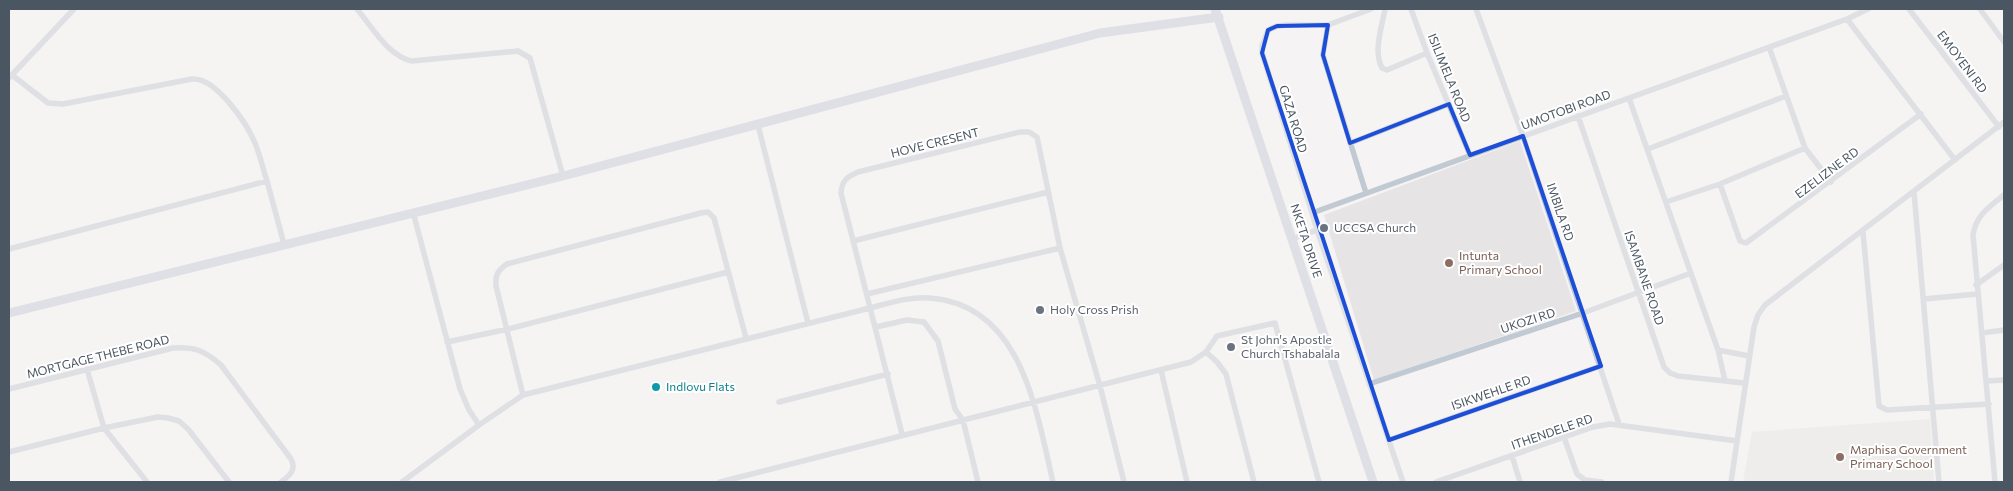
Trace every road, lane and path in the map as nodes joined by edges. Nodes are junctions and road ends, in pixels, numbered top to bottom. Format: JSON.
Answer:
{"nodes":[{"id":1,"x":74,"y":9,"type":"edge"},
{"id":2,"x":357,"y":9,"type":"edge"},
{"id":3,"x":1371,"y":9,"type":"edge"},
{"id":4,"x":1385,"y":9,"type":"edge"},
{"id":5,"x":1411,"y":9,"type":"edge"},
{"id":6,"x":1476,"y":9,"type":"edge"},
{"id":7,"x":1868,"y":9,"type":"edge"},
{"id":8,"x":1910,"y":9,"type":"edge"},
{"id":9,"x":1980,"y":9,"type":"edge"},
{"id":10,"x":1217,"y":13,"type":"edge"},
{"id":11,"x":1847,"y":18,"type":"junction"},
{"id":12,"x":1328,"y":24,"type":"junction"},
{"id":13,"x":2004,"y":42,"type":"edge"},
{"id":14,"x":1769,"y":47,"type":"junction"},
{"id":15,"x":1428,"y":53,"type":"junction"},
{"id":16,"x":10,"y":76,"type":"edge"},
{"id":17,"x":1786,"y":96,"type":"junction"},
{"id":18,"x":1629,"y":98,"type":"junction"},
{"id":19,"x":1449,"y":104,"type":"junction"},
{"id":20,"x":1921,"y":114,"type":"junction"},
{"id":21,"x":1578,"y":116,"type":"junction"},
{"id":22,"x":758,"y":125,"type":"junction"},
{"id":23,"x":2002,"y":125,"type":"edge"},
{"id":24,"x":1523,"y":136,"type":"junction"},
{"id":25,"x":1350,"y":143,"type":"junction"},
{"id":26,"x":1805,"y":148,"type":"junction"},
{"id":27,"x":1648,"y":150,"type":"junction"},
{"id":28,"x":1470,"y":154,"type":"junction"},
{"id":29,"x":1955,"y":160,"type":"junction"},
{"id":30,"x":563,"y":176,"type":"junction"},
{"id":31,"x":266,"y":181,"type":"junction"},
{"id":32,"x":1831,"y":182,"type":"junction"},
{"id":33,"x":1720,"y":184,"type":"junction"},
{"id":34,"x":1048,"y":192,"type":"junction"},
{"id":35,"x":1914,"y":192,"type":"junction"},
{"id":36,"x":1366,"y":193,"type":"junction"},
{"id":37,"x":2004,"y":196,"type":"edge"},
{"id":38,"x":1666,"y":202,"type":"junction"},
{"id":39,"x":413,"y":212,"type":"junction"},
{"id":40,"x":1312,"y":213,"type":"junction"},
{"id":41,"x":1317,"y":230,"type":"junction"},
{"id":42,"x":1863,"y":232,"type":"junction"},
{"id":43,"x":1292,"y":239,"type":"junction"},
{"id":44,"x":853,"y":241,"type":"junction"},
{"id":45,"x":284,"y":244,"type":"junction"},
{"id":46,"x":1060,"y":248,"type":"junction"},
{"id":47,"x":9,"y":249,"type":"edge"},
{"id":48,"x":2004,"y":265,"type":"edge"},
{"id":49,"x":728,"y":272,"type":"junction"},
{"id":50,"x":1691,"y":272,"type":"junction"},
{"id":51,"x":1976,"y":285,"type":"junction"},
{"id":52,"x":1639,"y":292,"type":"junction"},
{"id":53,"x":867,"y":294,"type":"junction"},
{"id":54,"x":1977,"y":294,"type":"junction"},
{"id":55,"x":1924,"y":300,"type":"junction"},
{"id":56,"x":870,"y":308,"type":"junction"},
{"id":57,"x":9,"y":313,"type":"edge"},
{"id":58,"x":1583,"y":313,"type":"junction"},
{"id":59,"x":808,"y":323,"type":"junction"},
{"id":60,"x":876,"y":327,"type":"junction"},
{"id":61,"x":508,"y":329,"type":"junction"},
{"id":62,"x":2004,"y":330,"type":"edge"},
{"id":63,"x":1982,"y":333,"type":"junction"},
{"id":64,"x":746,"y":338,"type":"junction"},
{"id":65,"x":447,"y":342,"type":"junction"},
{"id":66,"x":1718,"y":350,"type":"junction"},
{"id":67,"x":1206,"y":352,"type":"junction"},
{"id":68,"x":1749,"y":356,"type":"junction"},
{"id":69,"x":1601,"y":366,"type":"junction"},
{"id":70,"x":87,"y":369,"type":"junction"},
{"id":71,"x":1161,"y":370,"type":"junction"},
{"id":72,"x":888,"y":374,"type":"junction"},
{"id":73,"x":2004,"y":380,"type":"edge"},
{"id":74,"x":1725,"y":381,"type":"junction"},
{"id":75,"x":1987,"y":381,"type":"junction"},
{"id":76,"x":1744,"y":383,"type":"junction"},
{"id":77,"x":1369,"y":384,"type":"junction"},
{"id":78,"x":1100,"y":386,"type":"junction"},
{"id":79,"x":9,"y":389,"type":"edge"},
{"id":80,"x":524,"y":395,"type":"junction"},
{"id":81,"x":1034,"y":401,"type":"junction"},
{"id":82,"x":780,"y":402,"type":"dead end"},
{"id":83,"x":1989,"y":404,"type":"junction"},
{"id":84,"x":1933,"y":408,"type":"junction"},
{"id":85,"x":963,"y":420,"type":"junction"},
{"id":86,"x":1619,"y":424,"type":"junction"},
{"id":87,"x":478,"y":425,"type":"junction"},
{"id":88,"x":104,"y":428,"type":"junction"},
{"id":89,"x":902,"y":434,"type":"junction"},
{"id":90,"x":1564,"y":437,"type":"junction"},
{"id":91,"x":1389,"y":440,"type":"junction"},
{"id":92,"x":1737,"y":441,"type":"junction"},
{"id":93,"x":9,"y":452,"type":"edge"},
{"id":94,"x":1512,"y":456,"type":"junction"},
{"id":95,"x":1459,"y":475,"type":"junction"},
{"id":96,"x":147,"y":482,"type":"edge"},
{"id":97,"x":229,"y":482,"type":"edge"},
{"id":98,"x":281,"y":482,"type":"edge"},
{"id":99,"x":402,"y":482,"type":"edge"},
{"id":100,"x":720,"y":482,"type":"edge"},
{"id":101,"x":976,"y":482,"type":"edge"},
{"id":102,"x":1053,"y":482,"type":"edge"},
{"id":103,"x":1124,"y":482,"type":"edge"},
{"id":104,"x":1188,"y":482,"type":"edge"},
{"id":105,"x":1254,"y":482,"type":"edge"},
{"id":106,"x":1319,"y":482,"type":"edge"},
{"id":107,"x":1373,"y":482,"type":"edge"},
{"id":108,"x":1403,"y":482,"type":"edge"},
{"id":109,"x":1436,"y":482,"type":"edge"},
{"id":110,"x":1462,"y":482,"type":"edge"},
{"id":111,"x":1520,"y":482,"type":"edge"},
{"id":112,"x":1602,"y":482,"type":"edge"},
{"id":113,"x":1731,"y":482,"type":"edge"},
{"id":114,"x":1939,"y":482,"type":"edge"},
{"id":115,"x":1995,"y":482,"type":"edge"}],
"edges":[{"from":1,"to":16,"type":"street"},
{"from":2,"to":30,"type":"street"},
{"from":3,"to":12,"type":"street"},
{"from":4,"to":15,"type":"street"},
{"from":5,"to":15,"type":"street","name":"ISILIMELA ROAD"},
{"from":6,"to":24,"type":"street","name":"IMBILA RD"},
{"from":7,"to":11,"type":"street","name":"UMOTOBI ROAD"},
{"from":8,"to":23,"type":"street","name":"EMOYENI RD"},
{"from":9,"to":13,"type":"street"},
{"from":10,"to":22,"type":"street"},
{"from":10,"to":43,"type":"street","name":"NKETA DRIVE"},
{"from":11,"to":14,"type":"street","name":"UMOTOBI ROAD"},
{"from":11,"to":20,"type":"street"},
{"from":12,"to":25,"type":"street"},
{"from":12,"to":40,"type":"street","name":"GAZA ROAD"},
{"from":14,"to":17,"type":"street"},
{"from":14,"to":18,"type":"street","name":"UMOTOBI ROAD"},
{"from":15,"to":19,"type":"street","name":"ISILIMELA ROAD"},
{"from":16,"to":31,"type":"street"},
{"from":17,"to":26,"type":"street"},
{"from":17,"to":27,"type":"street"},
{"from":18,"to":21,"type":"street","name":"UMOTOBI ROAD"},
{"from":18,"to":27,"type":"street"},
{"from":19,"to":25,"type":"street"},
{"from":19,"to":28,"type":"street","name":"ISILIMELA ROAD"},
{"from":20,"to":29,"type":"street"},
{"from":20,"to":32,"type":"street","name":"EZELIZNE RD"},
{"from":21,"to":24,"type":"street","name":"UMOTOBI ROAD"},
{"from":21,"to":52,"type":"street","name":"ISAMBANE ROAD"},
{"from":22,"to":30,"type":"street"},
{"from":22,"to":59,"type":"street"},
{"from":23,"to":29,"type":"street"},
{"from":24,"to":28,"type":"street","name":"UMOTOBI ROAD"},
{"from":24,"to":58,"type":"street","name":"IMBILA RD"},
{"from":25,"to":36,"type":"street"},
{"from":26,"to":32,"type":"street"},
{"from":26,"to":33,"type":"street"},
{"from":27,"to":38,"type":"street"},
{"from":28,"to":36,"type":"street","name":"UMOTOBI ROAD"},
{"from":29,"to":35,"type":"street"},
{"from":30,"to":39,"type":"street"},
{"from":31,"to":45,"type":"street"},
{"from":31,"to":47,"type":"street"},
{"from":32,"to":33,"type":"street","name":"EZELIZNE RD"},
{"from":33,"to":38,"type":"street"},
{"from":34,"to":44,"type":"street"},
{"from":34,"to":44,"type":"street","name":"HOVE CRESENT"},
{"from":34,"to":46,"type":"street","name":"HOVE CRESENT"},
{"from":35,"to":42,"type":"street"},
{"from":35,"to":55,"type":"street"},
{"from":36,"to":40,"type":"street","name":"UMOTOBI ROAD"},
{"from":37,"to":51,"type":"street"},
{"from":38,"to":50,"type":"street"},
{"from":39,"to":45,"type":"street"},
{"from":39,"to":65,"type":"street"},
{"from":40,"to":41,"type":"street"},
{"from":41,"to":43,"type":"street"},
{"from":41,"to":77,"type":"street"},
{"from":42,"to":68,"type":"street"},
{"from":42,"to":84,"type":"street"},
{"from":43,"to":107,"type":"street","name":"NKETA DRIVE"},
{"from":44,"to":53,"type":"street","name":"HOVE CRESENT"},
{"from":45,"to":57,"type":"street"},
{"from":46,"to":53,"type":"street"},
{"from":46,"to":78,"type":"street","name":"HOVE CRESENT"},
{"from":48,"to":51,"type":"street"},
{"from":49,"to":61,"type":"street"},
{"from":49,"to":61,"type":"street"},
{"from":49,"to":64,"type":"street"},
{"from":50,"to":52,"type":"street","name":"UKOZI RD"},
{"from":50,"to":66,"type":"street"},
{"from":51,"to":54,"type":"street"},
{"from":52,"to":58,"type":"street","name":"UKOZI RD"},
{"from":52,"to":74,"type":"street","name":"ISAMBANE ROAD"},
{"from":53,"to":56,"type":"street","name":"HOVE CRESENT"},
{"from":54,"to":55,"type":"street"},
{"from":54,"to":63,"type":"street"},
{"from":55,"to":84,"type":"street"},
{"from":56,"to":59,"type":"street"},
{"from":56,"to":60,"type":"street","name":"HOVE CRESENT"},
{"from":56,"to":81,"type":"street"},
{"from":58,"to":69,"type":"street","name":"IMBILA RD"},
{"from":58,"to":77,"type":"street","name":"UKOZI RD"},
{"from":59,"to":64,"type":"street"},
{"from":60,"to":72,"type":"street","name":"HOVE CRESENT"},
{"from":60,"to":85,"type":"street"},
{"from":61,"to":65,"type":"street"},
{"from":61,"to":80,"type":"street"},
{"from":62,"to":63,"type":"street"},
{"from":63,"to":75,"type":"street"},
{"from":64,"to":80,"type":"street"},
{"from":65,"to":87,"type":"street"},
{"from":66,"to":68,"type":"street"},
{"from":66,"to":74,"type":"street"},
{"from":67,"to":71,"type":"street"},
{"from":67,"to":105,"type":"street"},
{"from":67,"to":106,"type":"street"},
{"from":68,"to":76,"type":"street"},
{"from":69,"to":86,"type":"street","name":"IMBILA RD"},
{"from":69,"to":91,"type":"street","name":"ISIKWEHLE RD"},
{"from":70,"to":79,"type":"street","name":"MORTGAGE THEBE ROAD"},
{"from":70,"to":88,"type":"street"},
{"from":70,"to":98,"type":"street","name":"MORTGAGE THEBE ROAD"},
{"from":71,"to":78,"type":"street"},
{"from":71,"to":104,"type":"street"},
{"from":72,"to":82,"type":"street"},
{"from":72,"to":89,"type":"street","name":"HOVE CRESENT"},
{"from":73,"to":75,"type":"street"},
{"from":74,"to":76,"type":"street","name":"ISAMBANE ROAD"},
{"from":75,"to":83,"type":"street"},
{"from":76,"to":92,"type":"street"},
{"from":77,"to":91,"type":"street"},
{"from":78,"to":81,"type":"street"},
{"from":78,"to":103,"type":"street","name":"HOVE CRESENT"},
{"from":80,"to":87,"type":"street"},
{"from":81,"to":85,"type":"street"},
{"from":81,"to":102,"type":"street"},
{"from":83,"to":84,"type":"street"},
{"from":83,"to":115,"type":"street"},
{"from":84,"to":114,"type":"street"},
{"from":85,"to":89,"type":"street"},
{"from":85,"to":101,"type":"street"},
{"from":86,"to":90,"type":"street","name":"ITHENDELE RD"},
{"from":86,"to":92,"type":"street","name":"ITHENDELE RD"},
{"from":87,"to":99,"type":"street"},
{"from":88,"to":93,"type":"street"},
{"from":88,"to":96,"type":"street"},
{"from":88,"to":97,"type":"street"},
{"from":89,"to":100,"type":"street"},
{"from":90,"to":94,"type":"street","name":"ITHENDELE RD"},
{"from":90,"to":112,"type":"street"},
{"from":91,"to":108,"type":"street"},
{"from":92,"to":113,"type":"street"},
{"from":94,"to":95,"type":"street","name":"ITHENDELE RD"},
{"from":94,"to":111,"type":"street"},
{"from":95,"to":109,"type":"street","name":"ITHENDELE RD"},
{"from":95,"to":110,"type":"street"}]}
